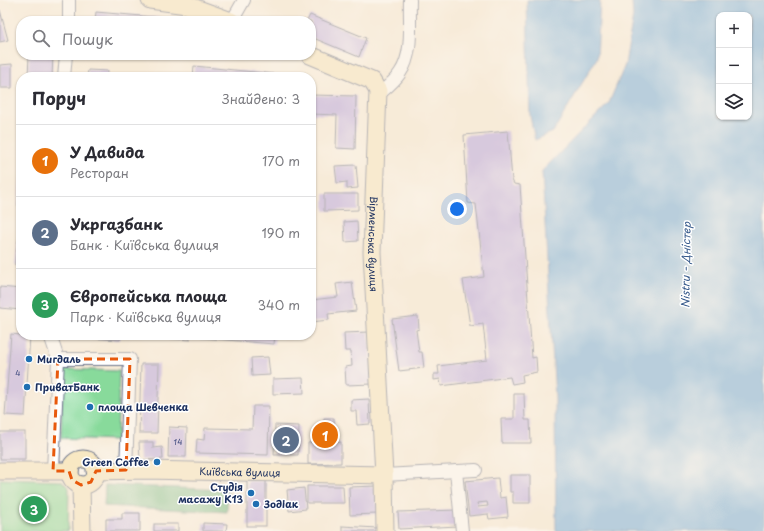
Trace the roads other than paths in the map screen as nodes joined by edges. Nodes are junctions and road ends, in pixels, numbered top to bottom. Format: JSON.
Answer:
{"nodes":[{"id":1,"x":69,"y":0,"type":"edge"},
{"id":2,"x":150,"y":0,"type":"edge"},
{"id":3,"x":244,"y":0,"type":"edge"},
{"id":4,"x":410,"y":0,"type":"edge"},
{"id":5,"x":176,"y":1,"type":"edge"},
{"id":6,"x":69,"y":16,"type":"edge"},
{"id":7,"x":217,"y":16,"type":"edge"},
{"id":8,"x":234,"y":16,"type":"edge"},
{"id":9,"x":316,"y":58,"type":"edge"},
{"id":10,"x":66,"y":60,"type":"edge"},
{"id":11,"x":64,"y":72,"type":"edge"},
{"id":12,"x":378,"y":94,"type":"junction"},
{"id":13,"x":52,"y":340,"type":"edge"},
{"id":14,"x":58,"y":360,"type":"junction"},
{"id":15,"x":126,"y":470,"type":"junction"},
{"id":16,"x":476,"y":470,"type":"dead end"},
{"id":17,"x":0,"y":471,"type":"edge"},
{"id":18,"x":53,"y":471,"type":"junction"},
{"id":19,"x":95,"y":471,"type":"junction"},
{"id":20,"x":456,"y":471,"type":"junction"},
{"id":21,"x":70,"y":472,"type":"junction"},
{"id":22,"x":384,"y":475,"type":"junction"},
{"id":23,"x":81,"y":485,"type":"junction"},
{"id":24,"x":82,"y":531,"type":"edge"},
{"id":25,"x":385,"y":531,"type":"edge"},
{"id":26,"x":462,"y":531,"type":"edge"}],
"edges":[{"from":1,"to":6,"type":"street"},
{"from":2,"to":5,"type":"main road"},
{"from":3,"to":8,"type":"street"},
{"from":4,"to":12,"type":"street"},
{"from":5,"to":7,"type":"main road"},
{"from":9,"to":12,"type":"main road"},
{"from":10,"to":11,"type":"street"},
{"from":12,"to":22,"type":"main road","name":"Вірменська вулиця"},
{"from":13,"to":14,"type":"street"},
{"from":14,"to":15,"type":"street"},
{"from":14,"to":18,"type":"street"},
{"from":15,"to":19,"type":"main road","name":"Київська вулиця"},
{"from":15,"to":22,"type":"main road","name":"Київська вулиця"},
{"from":16,"to":20,"type":"street"},
{"from":17,"to":18,"type":"main road"},
{"from":18,"to":21,"type":"main road"},
{"from":19,"to":21,"type":"main road"},
{"from":19,"to":23,"type":"main road"},
{"from":20,"to":22,"type":"street"},
{"from":20,"to":26,"type":"street"},
{"from":21,"to":23,"type":"main road"},
{"from":22,"to":25,"type":"main road","name":"Вірменська вулиця"},
{"from":23,"to":24,"type":"main road"}]}
